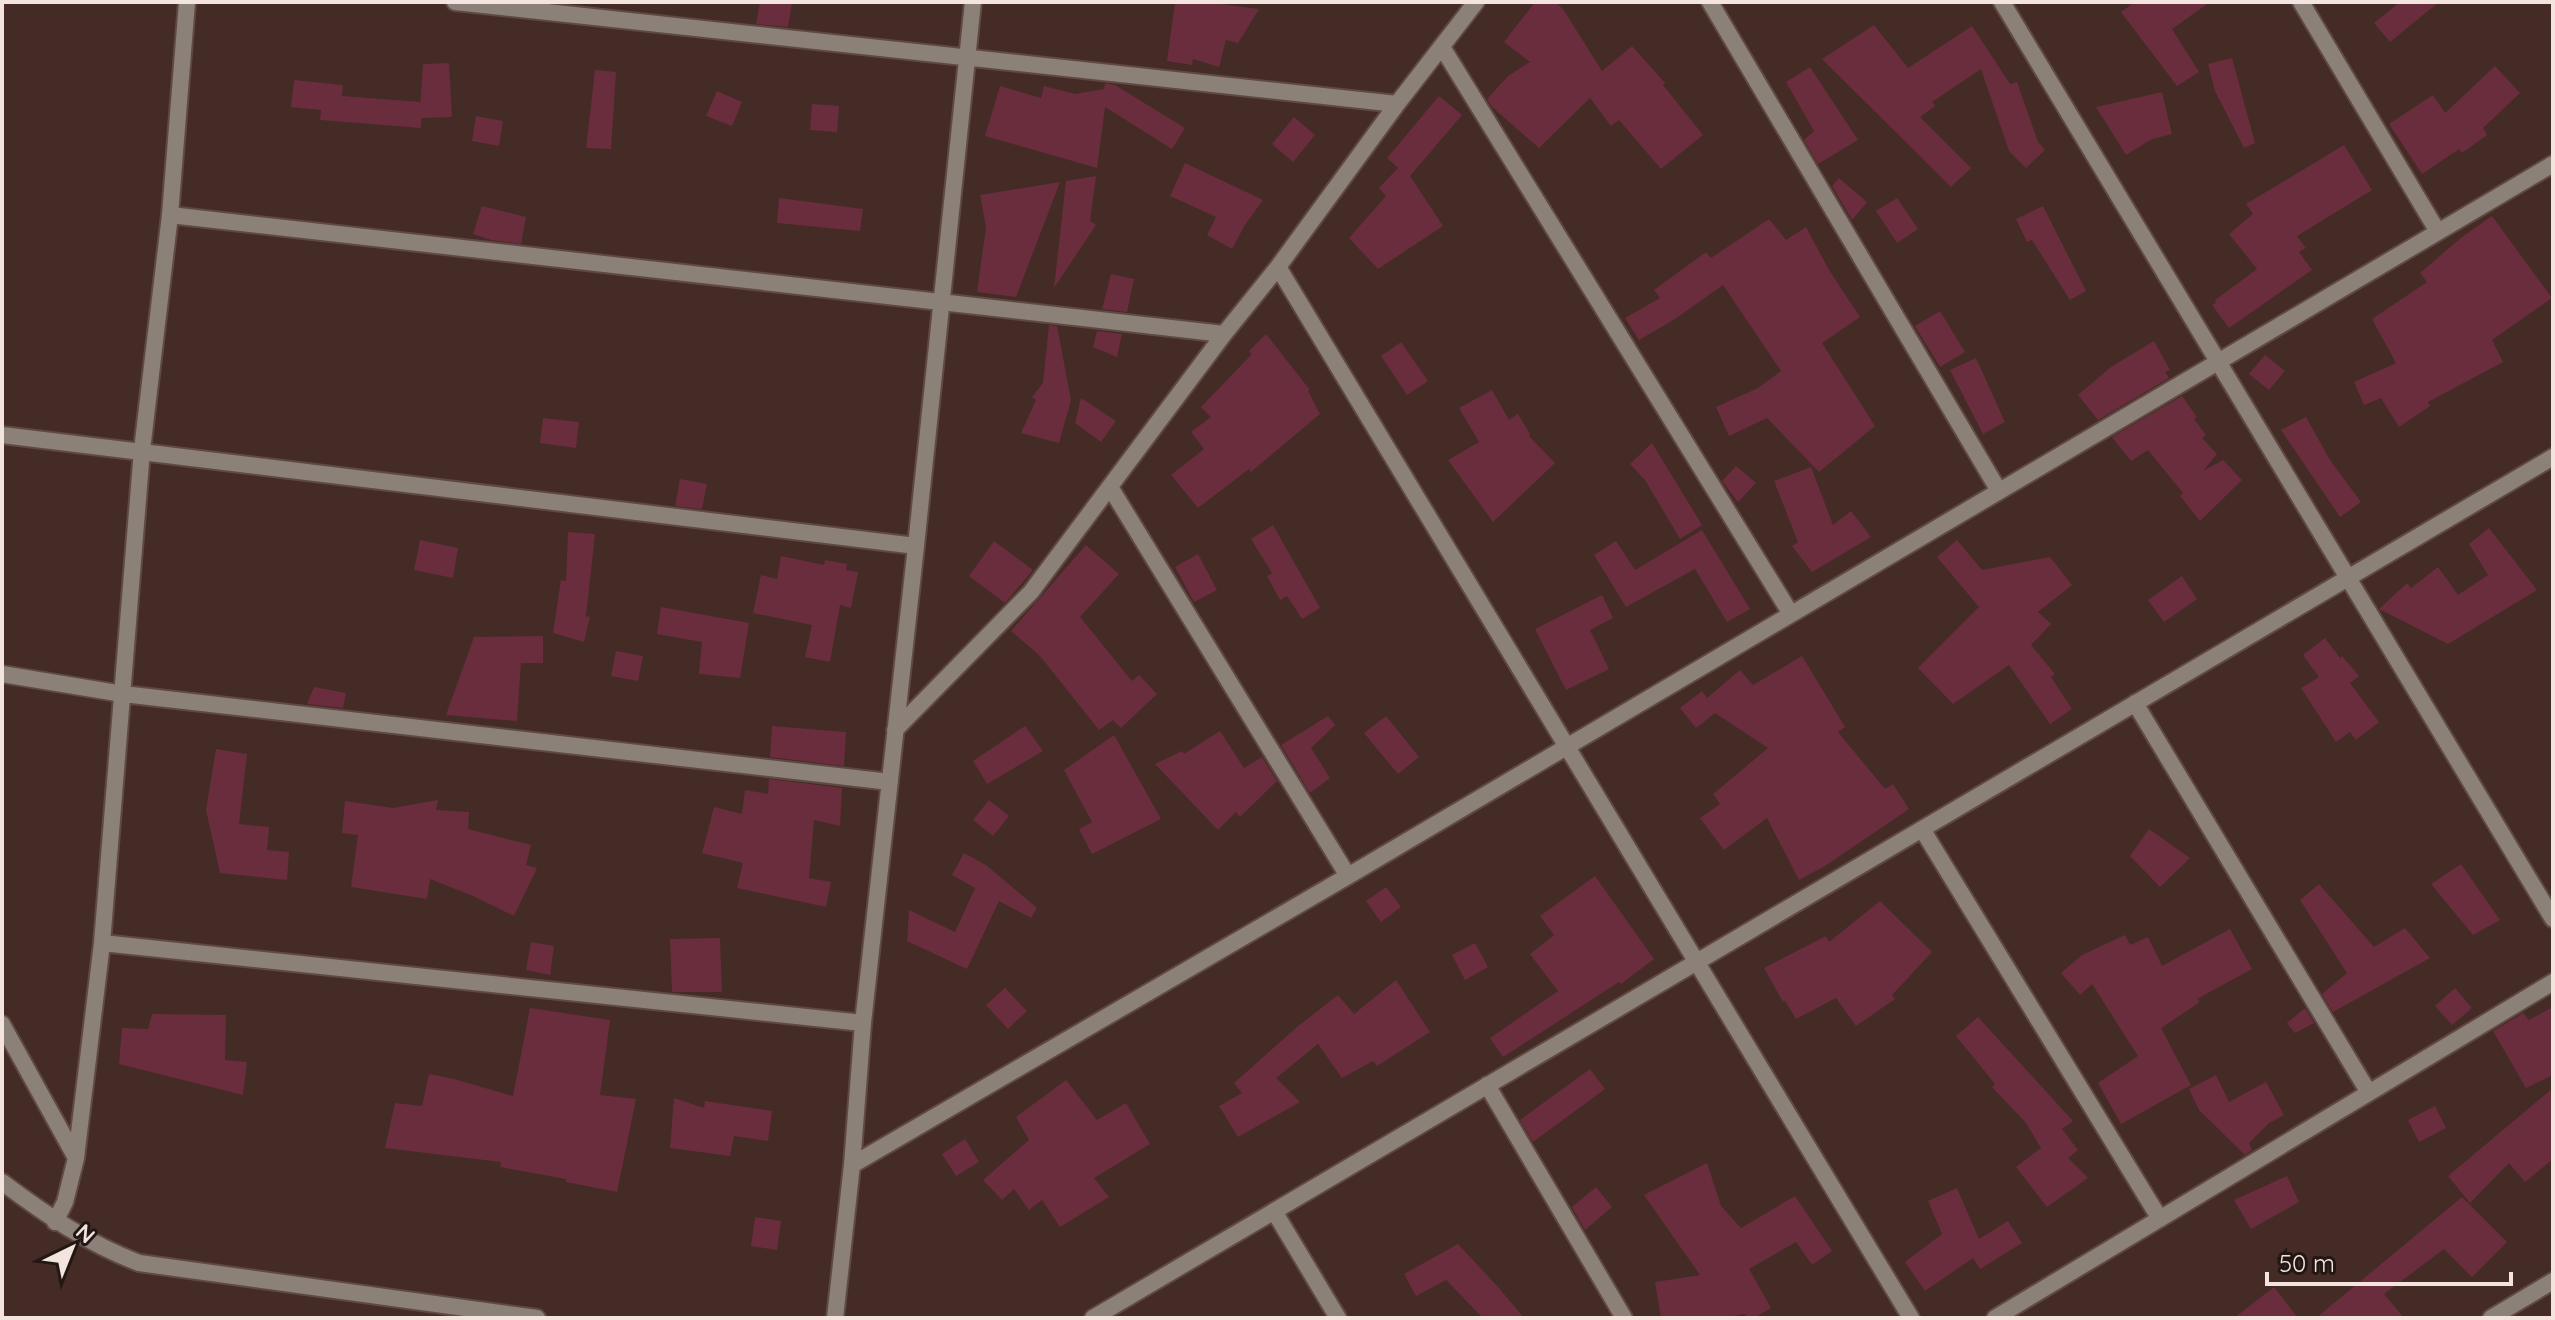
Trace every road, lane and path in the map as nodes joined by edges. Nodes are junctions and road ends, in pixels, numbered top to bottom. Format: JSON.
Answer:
{"nodes":[{"id":1,"x":187,"y":2,"type":"edge"},
{"id":2,"x":455,"y":2,"type":"edge"},
{"id":3,"x":973,"y":2,"type":"edge"},
{"id":4,"x":1476,"y":2,"type":"edge"},
{"id":5,"x":1710,"y":2,"type":"edge"},
{"id":6,"x":2002,"y":2,"type":"edge"},
{"id":7,"x":2301,"y":2,"type":"edge"},
{"id":8,"x":1442,"y":47,"type":"junction"},
{"id":9,"x":967,"y":57,"type":"junction"},
{"id":10,"x":1397,"y":104,"type":"junction"},
{"id":11,"x":2553,"y":164,"type":"edge"},
{"id":12,"x":170,"y":215,"type":"junction"},
{"id":13,"x":2438,"y":232,"type":"junction"},
{"id":14,"x":1278,"y":267,"type":"junction"},
{"id":15,"x":940,"y":301,"type":"junction"},
{"id":16,"x":1224,"y":334,"type":"junction"},
{"id":17,"x":2219,"y":361,"type":"junction"},
{"id":18,"x":2,"y":435,"type":"edge"},
{"id":19,"x":142,"y":450,"type":"junction"},
{"id":20,"x":2553,"y":457,"type":"edge"},
{"id":21,"x":1110,"y":487,"type":"junction"},
{"id":22,"x":1999,"y":491,"type":"junction"},
{"id":23,"x":916,"y":546,"type":"junction"},
{"id":24,"x":2349,"y":578,"type":"junction"},
{"id":25,"x":1791,"y":614,"type":"junction"},
{"id":26,"x":2,"y":674,"type":"edge"},
{"id":27,"x":123,"y":694,"type":"junction"},
{"id":28,"x":2135,"y":703,"type":"junction"},
{"id":29,"x":895,"y":730,"type":"junction"},
{"id":30,"x":1567,"y":746,"type":"junction"},
{"id":31,"x":890,"y":782,"type":"junction"},
{"id":32,"x":1922,"y":829,"type":"junction"},
{"id":33,"x":1348,"y":876,"type":"junction"},
{"id":34,"x":2553,"y":919,"type":"edge"},
{"id":35,"x":102,"y":943,"type":"junction"},
{"id":36,"x":1697,"y":962,"type":"junction"},
{"id":37,"x":2553,"y":982,"type":"edge"},
{"id":38,"x":863,"y":1023,"type":"junction"},
{"id":39,"x":2,"y":1024,"type":"edge"},
{"id":40,"x":1487,"y":1085,"type":"junction"},
{"id":41,"x":2369,"y":1093,"type":"junction"},
{"id":42,"x":76,"y":1158,"type":"junction"},
{"id":43,"x":852,"y":1165,"type":"junction"},
{"id":44,"x":2,"y":1182,"type":"edge"},
{"id":45,"x":1274,"y":1211,"type":"junction"},
{"id":46,"x":2160,"y":1219,"type":"junction"},
{"id":47,"x":55,"y":1222,"type":"junction"},
{"id":48,"x":2553,"y":1281,"type":"edge"},
{"id":49,"x":537,"y":1318,"type":"edge"},
{"id":50,"x":835,"y":1318,"type":"edge"},
{"id":51,"x":1093,"y":1318,"type":"edge"},
{"id":52,"x":1338,"y":1318,"type":"edge"},
{"id":53,"x":1624,"y":1318,"type":"edge"},
{"id":54,"x":1911,"y":1318,"type":"edge"},
{"id":55,"x":1995,"y":1318,"type":"edge"},
{"id":56,"x":2491,"y":1318,"type":"edge"}],
"edges":[{"from":1,"to":12,"type":"street"},
{"from":2,"to":9,"type":"street"},
{"from":3,"to":9,"type":"street"},
{"from":4,"to":8,"type":"street"},
{"from":5,"to":22,"type":"street"},
{"from":6,"to":17,"type":"street"},
{"from":7,"to":13,"type":"street"},
{"from":8,"to":10,"type":"street"},
{"from":8,"to":25,"type":"street"},
{"from":9,"to":10,"type":"street"},
{"from":9,"to":15,"type":"street"},
{"from":10,"to":14,"type":"street"},
{"from":11,"to":13,"type":"street"},
{"from":12,"to":15,"type":"street"},
{"from":12,"to":19,"type":"street"},
{"from":13,"to":17,"type":"street"},
{"from":14,"to":16,"type":"street"},
{"from":14,"to":30,"type":"street"},
{"from":15,"to":16,"type":"street"},
{"from":15,"to":23,"type":"street"},
{"from":16,"to":21,"type":"street"},
{"from":17,"to":22,"type":"street"},
{"from":17,"to":24,"type":"street"},
{"from":18,"to":19,"type":"street"},
{"from":19,"to":23,"type":"street"},
{"from":19,"to":27,"type":"street"},
{"from":20,"to":24,"type":"street"},
{"from":21,"to":29,"type":"street"},
{"from":21,"to":33,"type":"street"},
{"from":22,"to":25,"type":"street"},
{"from":23,"to":29,"type":"street"},
{"from":24,"to":28,"type":"street"},
{"from":24,"to":34,"type":"street"},
{"from":25,"to":30,"type":"street"},
{"from":26,"to":27,"type":"street"},
{"from":27,"to":31,"type":"street"},
{"from":27,"to":35,"type":"street"},
{"from":28,"to":32,"type":"street"},
{"from":28,"to":41,"type":"street"},
{"from":29,"to":31,"type":"street"},
{"from":30,"to":33,"type":"street"},
{"from":30,"to":36,"type":"street"},
{"from":31,"to":38,"type":"street"},
{"from":32,"to":36,"type":"street"},
{"from":32,"to":46,"type":"street"},
{"from":33,"to":43,"type":"street"},
{"from":35,"to":38,"type":"street"},
{"from":35,"to":42,"type":"street"},
{"from":36,"to":40,"type":"street"},
{"from":36,"to":54,"type":"street"},
{"from":37,"to":41,"type":"street"},
{"from":38,"to":43,"type":"street"},
{"from":39,"to":42,"type":"street"},
{"from":40,"to":45,"type":"street"},
{"from":40,"to":53,"type":"street"},
{"from":41,"to":46,"type":"street"},
{"from":42,"to":47,"type":"street"},
{"from":43,"to":50,"type":"street"},
{"from":44,"to":47,"type":"street"},
{"from":45,"to":51,"type":"street"},
{"from":45,"to":52,"type":"street"},
{"from":46,"to":55,"type":"street"},
{"from":47,"to":49,"type":"street"},
{"from":48,"to":56,"type":"street"}]}
